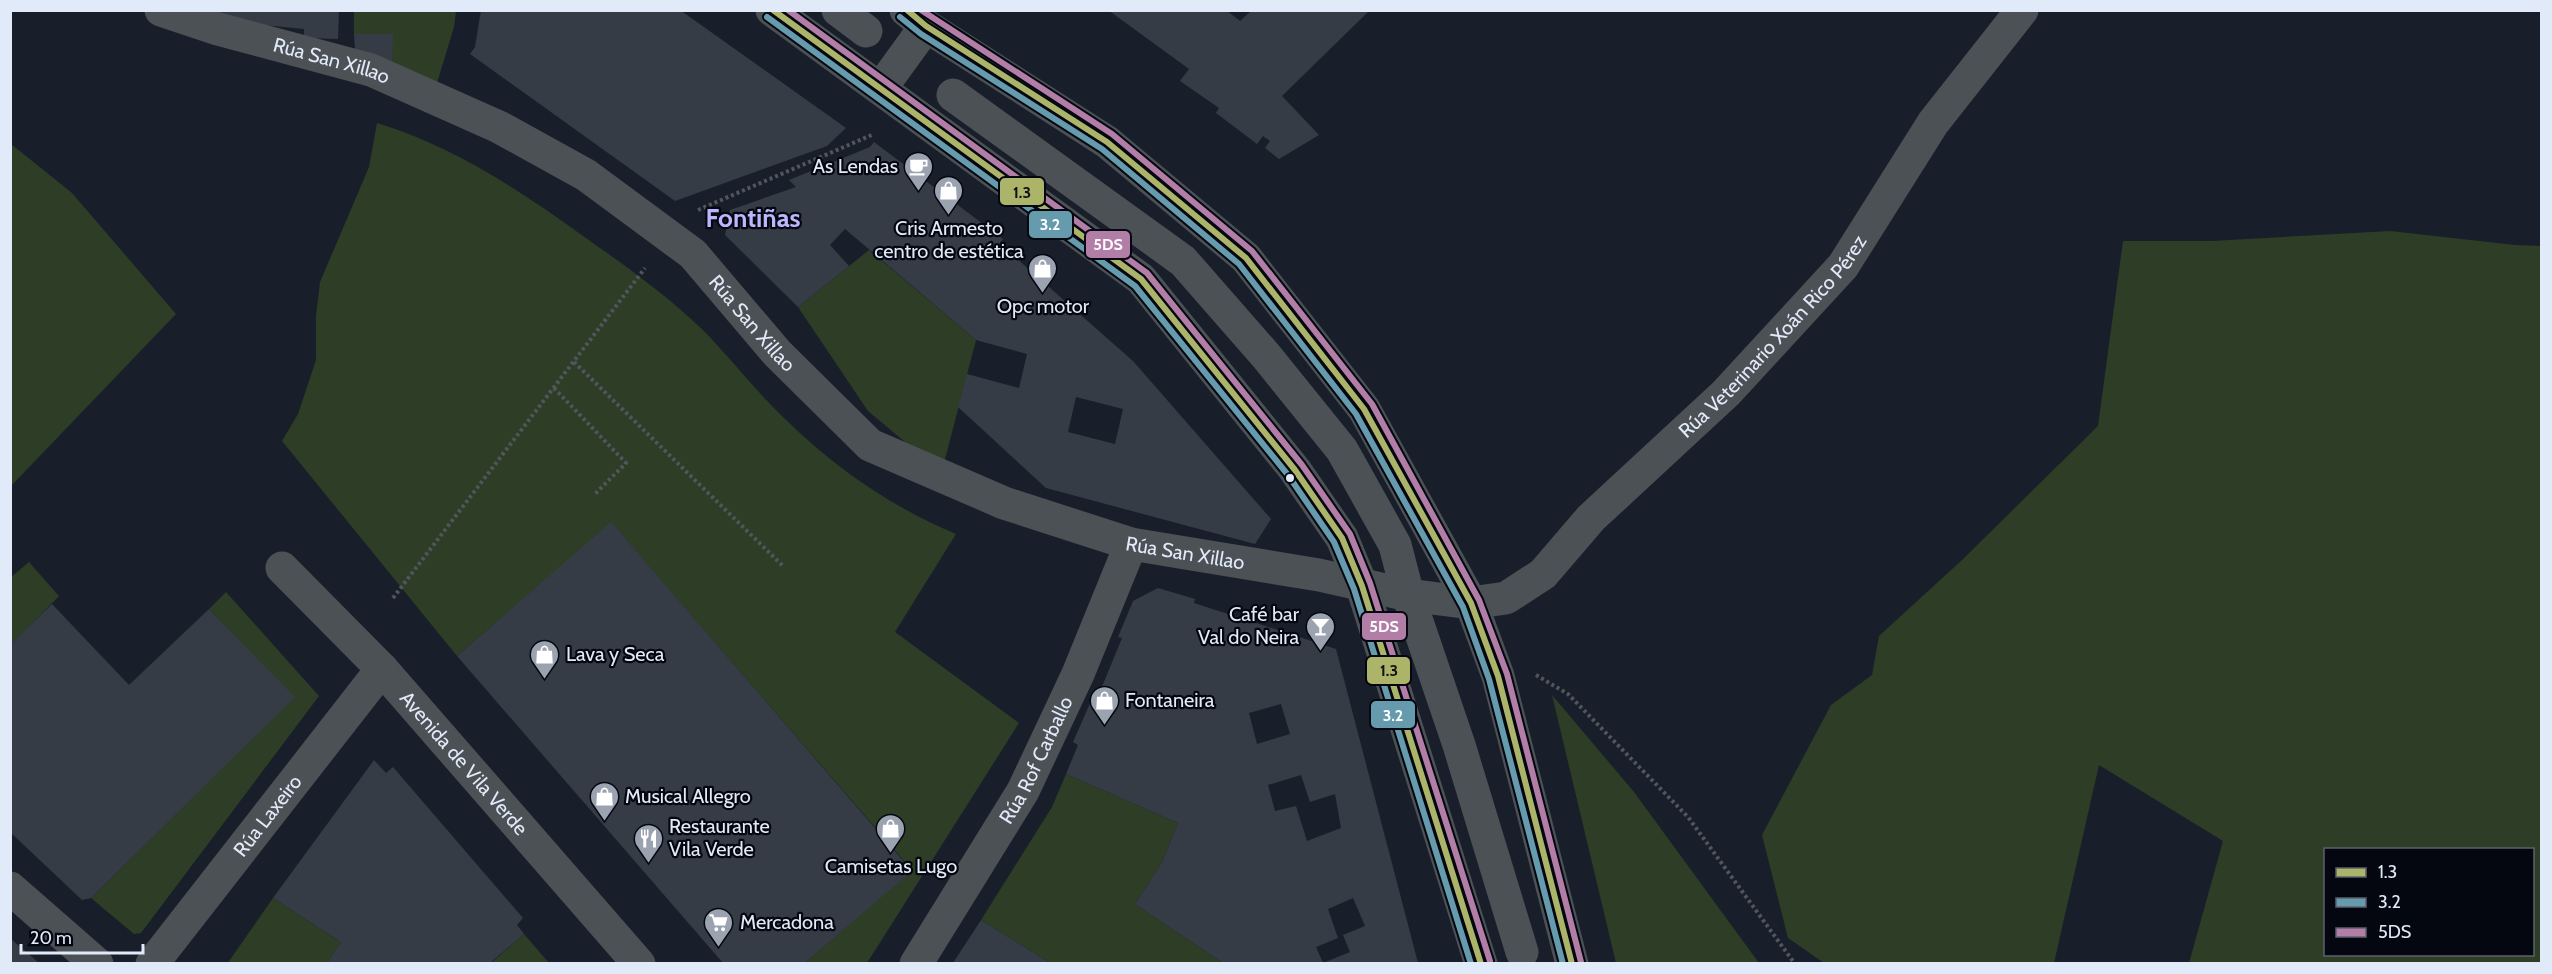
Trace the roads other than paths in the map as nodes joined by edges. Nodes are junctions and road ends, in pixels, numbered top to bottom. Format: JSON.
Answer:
{"nodes":[{"id":1,"x":161,"y":10,"type":"edge"},
{"id":2,"x":772,"y":10,"type":"edge"},
{"id":3,"x":838,"y":10,"type":"edge"},
{"id":4,"x":2022,"y":10,"type":"edge"},
{"id":5,"x":916,"y":18,"type":"edge"},
{"id":6,"x":866,"y":31,"type":"dead end"},
{"id":7,"x":881,"y":88,"type":"junction"},
{"id":8,"x":953,"y":95,"type":"dead end"},
{"id":9,"x":1131,"y":544,"type":"junction"},
{"id":10,"x":282,"y":568,"type":"dead end"},
{"id":11,"x":1362,"y":586,"type":"junction"},
{"id":12,"x":1408,"y":595,"type":"junction"},
{"id":13,"x":1471,"y":603,"type":"junction"},
{"id":14,"x":382,"y":669,"type":"junction"},
{"id":15,"x":10,"y":888,"type":"edge"},
{"id":16,"x":1522,"y":951,"type":"dead end"},
{"id":17,"x":97,"y":963,"type":"edge"},
{"id":18,"x":152,"y":963,"type":"edge"},
{"id":19,"x":639,"y":963,"type":"edge"},
{"id":20,"x":916,"y":963,"type":"edge"},
{"id":21,"x":1481,"y":963,"type":"edge"},
{"id":22,"x":1572,"y":963,"type":"edge"}],
"edges":[{"from":1,"to":9,"type":"street","name":"Rúa San Xillao"},
{"from":2,"to":7,"type":"street"},
{"from":3,"to":6,"type":"street"},
{"from":4,"to":13,"type":"street","name":"Rúa Veterinario Xoán Rico Pérez"},
{"from":5,"to":7,"type":"street"},
{"from":5,"to":13,"type":"street"},
{"from":7,"to":11,"type":"street"},
{"from":8,"to":12,"type":"street"},
{"from":9,"to":11,"type":"street","name":"Rúa San Xillao"},
{"from":9,"to":20,"type":"street","name":"Rúa Rof Carballo"},
{"from":10,"to":14,"type":"street","name":"Avenida de Vila Verde"},
{"from":11,"to":12,"type":"street","name":"Rúa San Xillao"},
{"from":11,"to":21,"type":"street"},
{"from":12,"to":13,"type":"street","name":"Rúa Veterinario Xoán Rico Pérez"},
{"from":12,"to":16,"type":"street"},
{"from":13,"to":22,"type":"street"},
{"from":14,"to":18,"type":"street","name":"Rúa Laxeiro"},
{"from":14,"to":19,"type":"street","name":"Avenida de Vila Verde"},
{"from":15,"to":17,"type":"street"}]}
